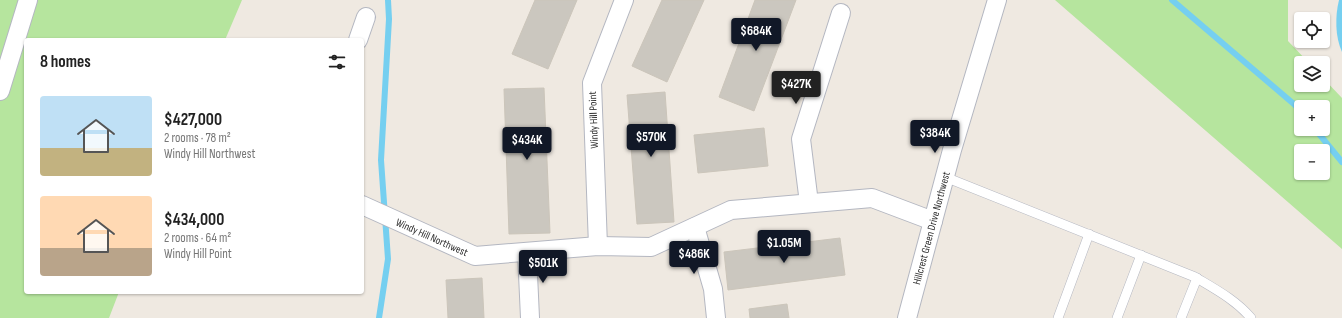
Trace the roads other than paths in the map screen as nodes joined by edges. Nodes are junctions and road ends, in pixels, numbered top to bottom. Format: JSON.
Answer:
{"nodes":[{"id":1,"x":28,"y":0,"type":"edge"},
{"id":2,"x":624,"y":0,"type":"edge"},
{"id":3,"x":997,"y":0,"type":"edge"},
{"id":4,"x":841,"y":13,"type":"dead end"},
{"id":5,"x":366,"y":17,"type":"dead end"},
{"id":6,"x":359,"y":38,"type":"edge"},
{"id":7,"x":0,"y":91,"type":"edge"},
{"id":8,"x":945,"y":177,"type":"junction"},
{"id":9,"x":809,"y":203,"type":"junction"},
{"id":10,"x":364,"y":206,"type":"edge"},
{"id":11,"x":933,"y":221,"type":"junction"},
{"id":12,"x":695,"y":227,"type":"junction"},
{"id":13,"x":1089,"y":234,"type":"junction"},
{"id":14,"x":598,"y":246,"type":"junction"},
{"id":15,"x":527,"y":252,"type":"junction"},
{"id":16,"x":1141,"y":255,"type":"junction"},
{"id":17,"x":1197,"y":278,"type":"junction"},
{"id":18,"x":1247,"y":316,"type":"edge"},
{"id":19,"x":530,"y":318,"type":"edge"},
{"id":20,"x":716,"y":318,"type":"edge"},
{"id":21,"x":907,"y":318,"type":"edge"},
{"id":22,"x":1058,"y":318,"type":"edge"},
{"id":23,"x":1117,"y":318,"type":"edge"},
{"id":24,"x":1181,"y":318,"type":"edge"}],
"edges":[{"from":1,"to":7,"type":"street"},
{"from":2,"to":14,"type":"street","name":"Windy Hill Point"},
{"from":3,"to":8,"type":"street","name":"Hillcrest Green Drive Northwest"},
{"from":4,"to":9,"type":"street"},
{"from":5,"to":6,"type":"street"},
{"from":8,"to":11,"type":"street","name":"Hillcrest Green Drive Northwest"},
{"from":8,"to":13,"type":"lane"},
{"from":9,"to":11,"type":"street","name":"Windy Hill Northwest"},
{"from":9,"to":12,"type":"street","name":"Windy Hill Northwest"},
{"from":10,"to":15,"type":"street","name":"Windy Hill Northwest"},
{"from":11,"to":21,"type":"street","name":"Hillcrest Green Drive Northwest"},
{"from":12,"to":14,"type":"street","name":"Windy Hill Northwest"},
{"from":12,"to":20,"type":"street"},
{"from":13,"to":16,"type":"lane"},
{"from":13,"to":22,"type":"lane"},
{"from":14,"to":15,"type":"street","name":"Windy Hill Northwest"},
{"from":15,"to":19,"type":"street"},
{"from":16,"to":17,"type":"lane"},
{"from":16,"to":23,"type":"lane"},
{"from":17,"to":18,"type":"lane"},
{"from":17,"to":24,"type":"lane"}]}
